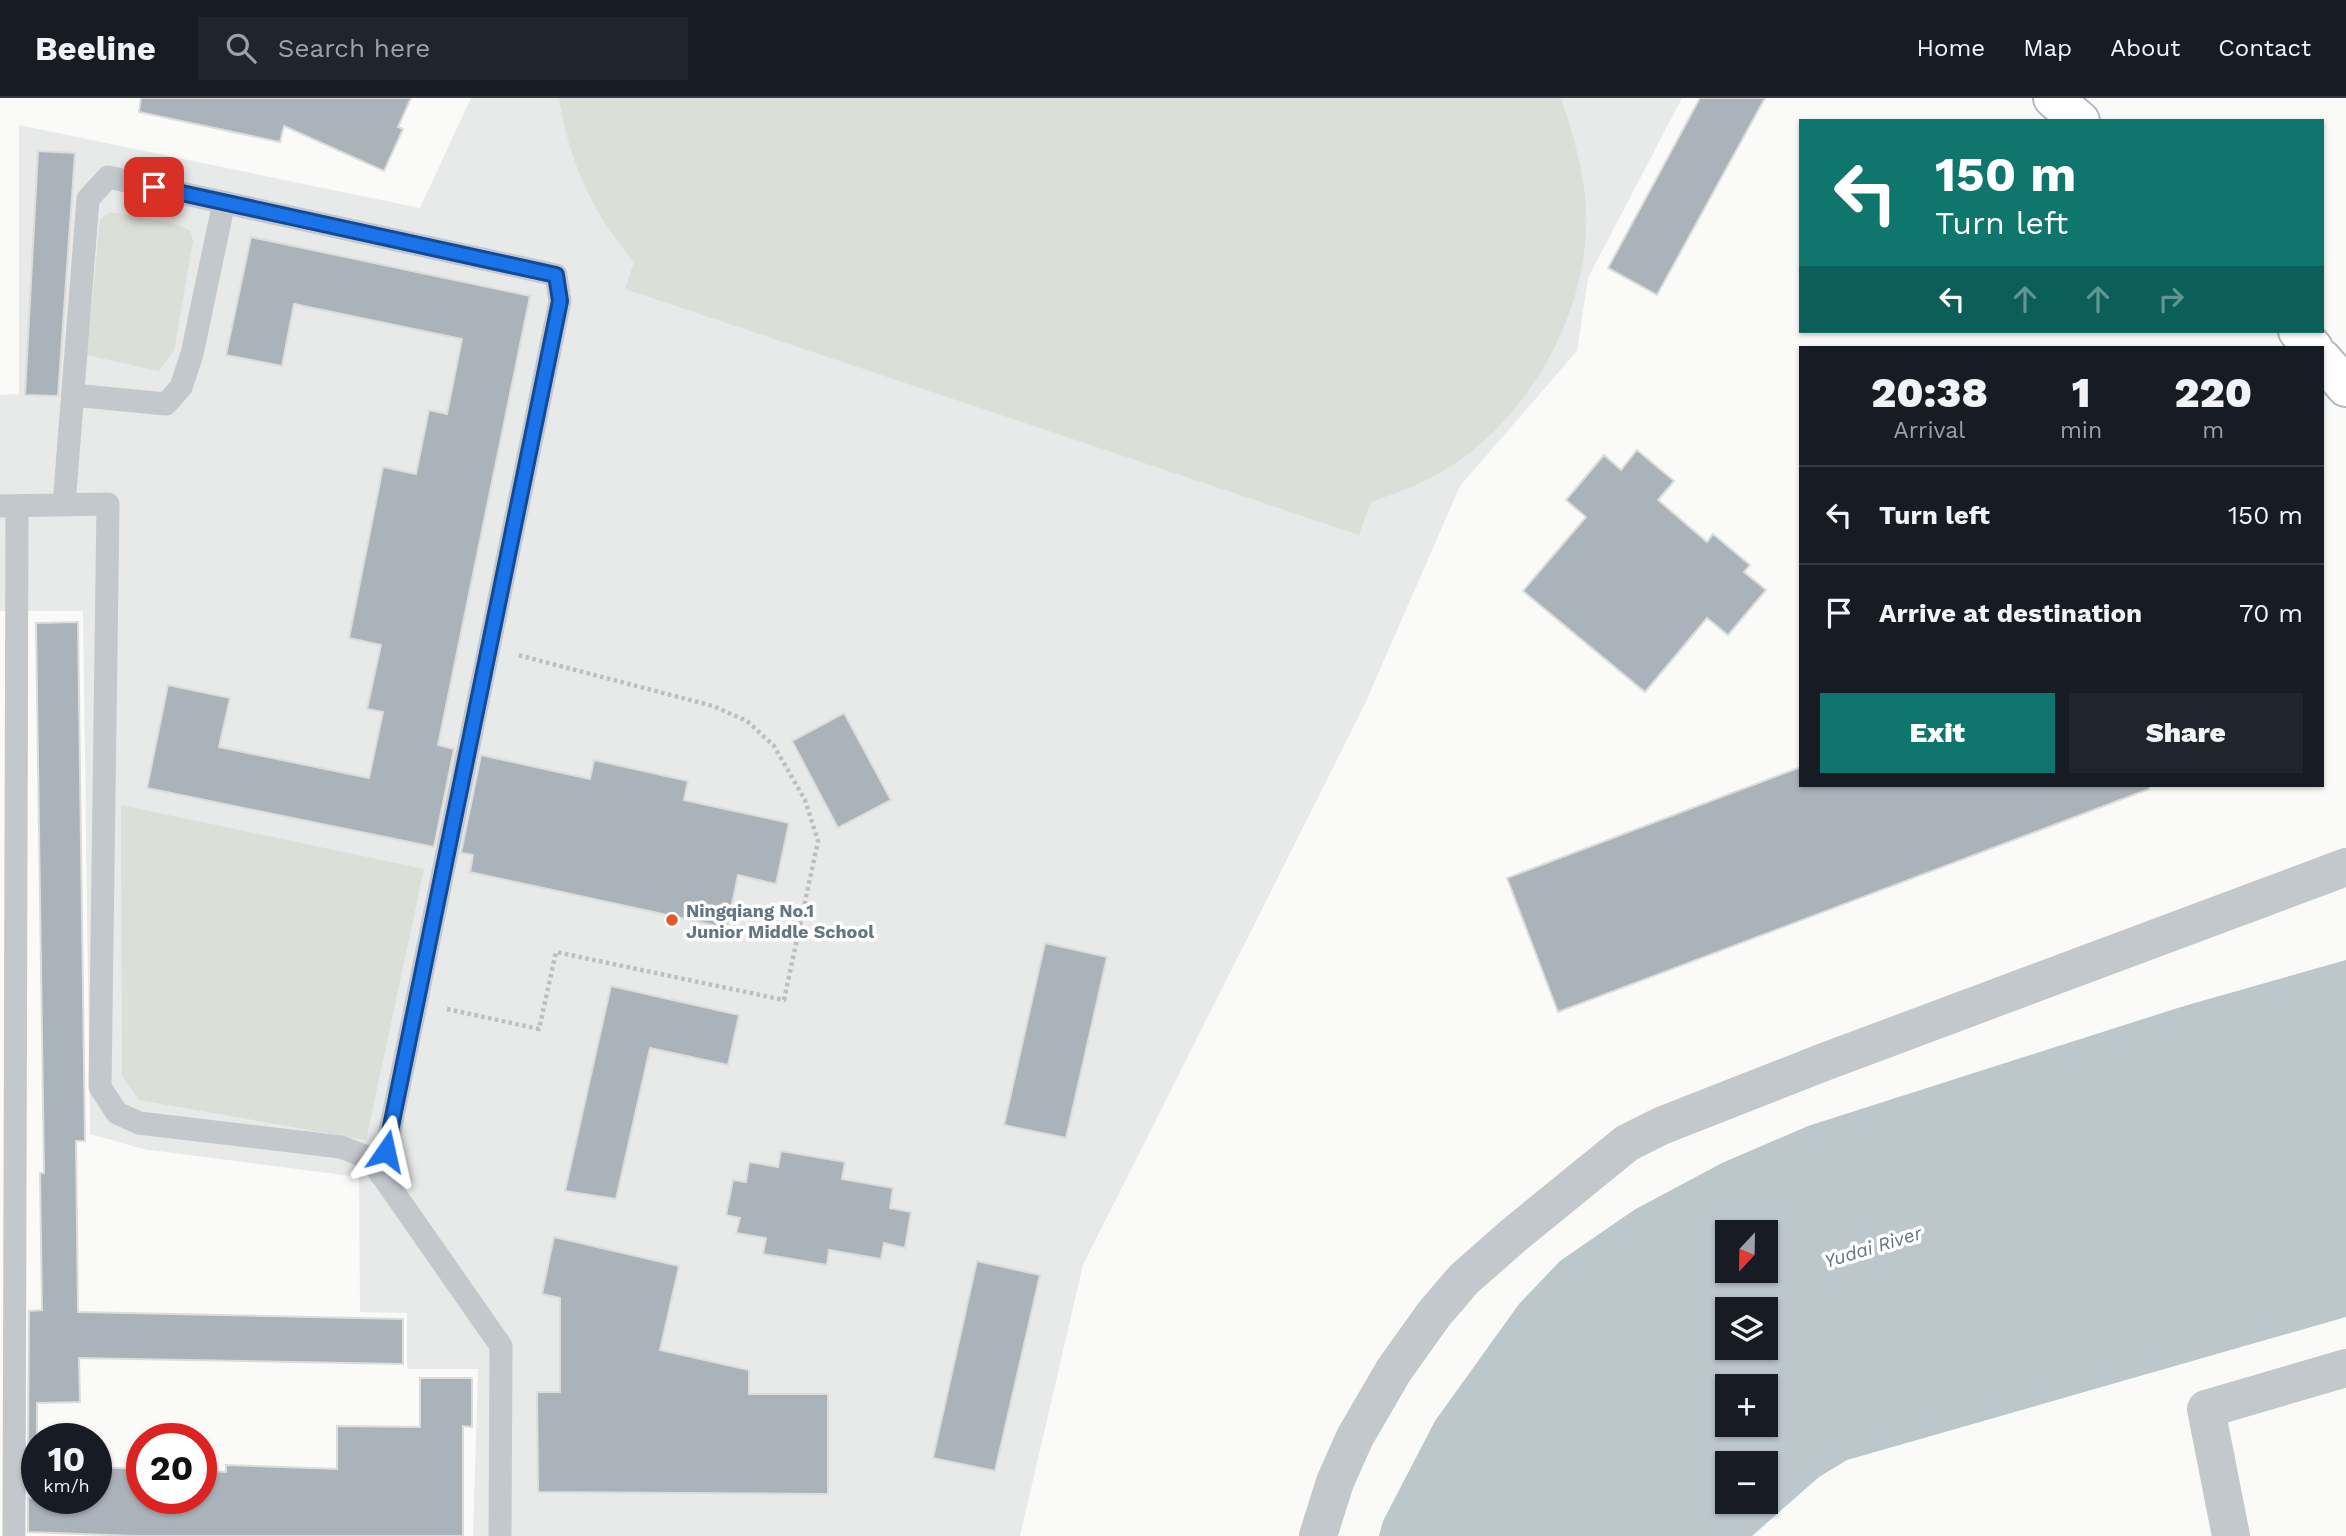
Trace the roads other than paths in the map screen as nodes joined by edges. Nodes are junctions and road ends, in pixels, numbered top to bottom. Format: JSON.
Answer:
{"nodes":[{"id":1,"x":2053,"y":98,"type":"edge"},
{"id":2,"x":2078,"y":119,"type":"edge"},
{"id":3,"x":224,"y":202,"type":"junction"},
{"id":4,"x":2324,"y":354,"type":"edge"},
{"id":5,"x":2346,"y":359,"type":"edge"},
{"id":6,"x":2324,"y":361,"type":"edge"},
{"id":7,"x":2346,"y":387,"type":"edge"},
{"id":8,"x":73,"y":396,"type":"junction"},
{"id":9,"x":65,"y":505,"type":"junction"},
{"id":10,"x":9,"y":507,"type":"edge"},
{"id":11,"x":2346,"y":867,"type":"edge"},
{"id":12,"x":381,"y":1175,"type":"junction"},
{"id":13,"x":2346,"y":1368,"type":"edge"},
{"id":14,"x":14,"y":1536,"type":"edge"},
{"id":15,"x":500,"y":1536,"type":"edge"},
{"id":16,"x":1318,"y":1536,"type":"edge"},
{"id":17,"x":2231,"y":1536,"type":"edge"}],
"edges":[{"from":1,"to":2,"type":"main road"},
{"from":3,"to":8,"type":"lane"},
{"from":3,"to":8,"type":"lane"},
{"from":3,"to":12,"type":"lane"},
{"from":4,"to":5,"type":"street"},
{"from":6,"to":7,"type":"main road"},
{"from":8,"to":9,"type":"lane"},
{"from":9,"to":10,"type":"lane"},
{"from":9,"to":12,"type":"lane"},
{"from":10,"to":14,"type":"lane"},
{"from":11,"to":16,"type":"street"},
{"from":12,"to":15,"type":"lane"},
{"from":13,"to":17,"type":"street"}]}
